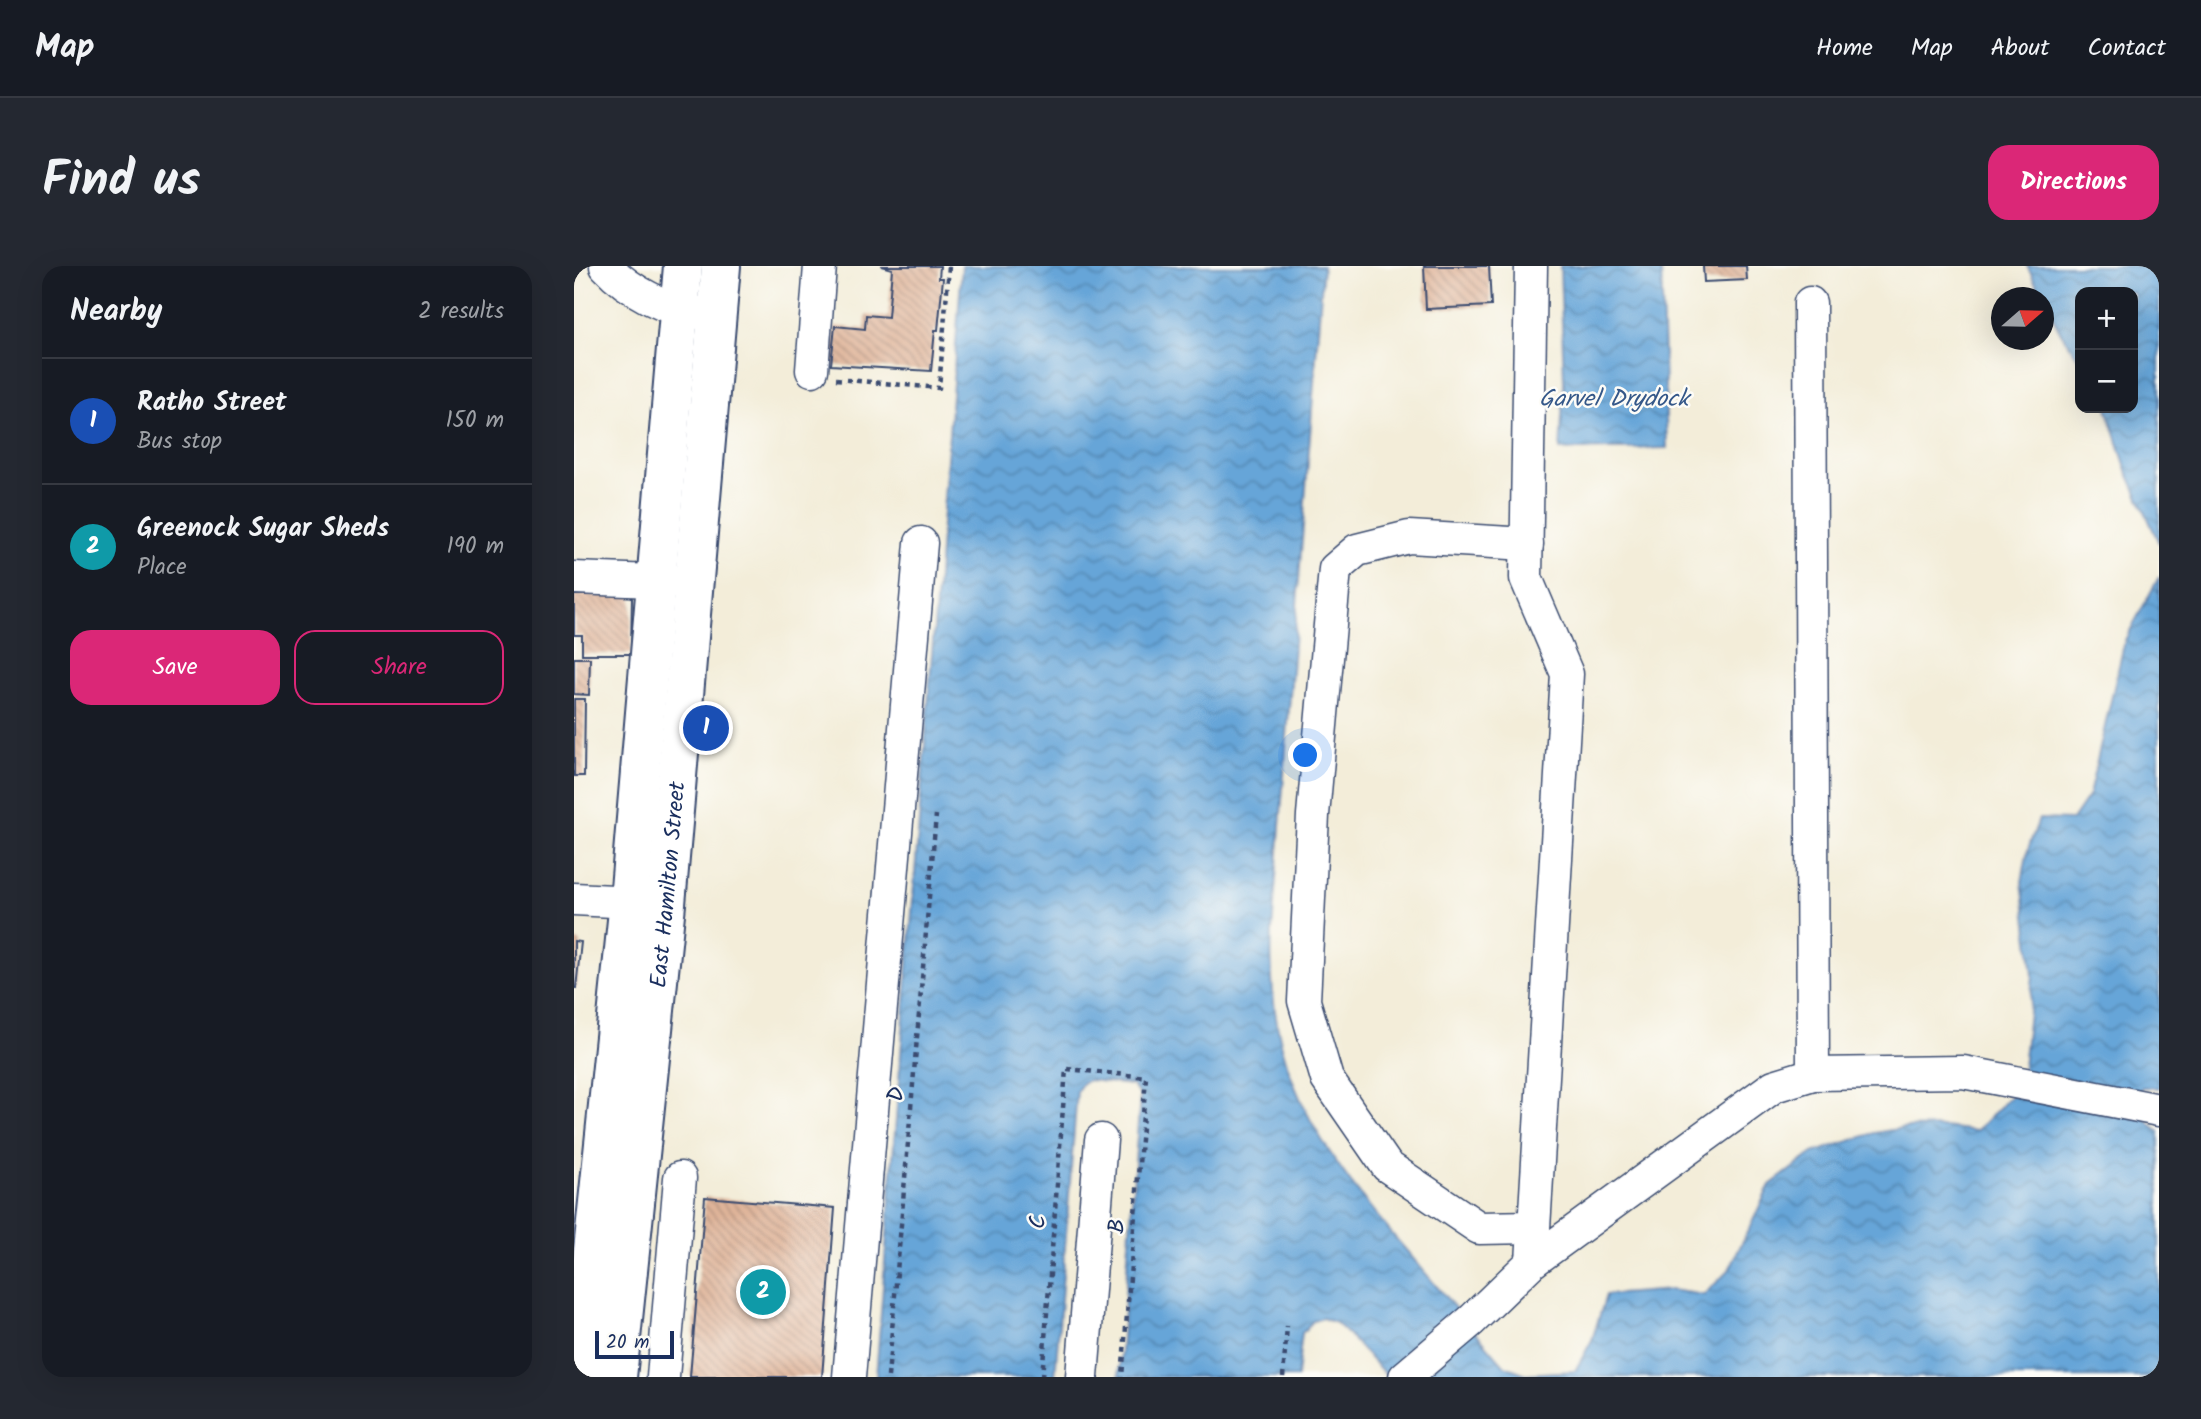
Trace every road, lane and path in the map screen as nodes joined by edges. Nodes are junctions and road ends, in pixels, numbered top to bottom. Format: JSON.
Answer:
{"nodes":[{"id":1,"x":606,"y":266,"type":"edge"},
{"id":2,"x":682,"y":266,"type":"edge"},
{"id":3,"x":721,"y":266,"type":"edge"},
{"id":4,"x":820,"y":266,"type":"edge"},
{"id":5,"x":949,"y":266,"type":"edge"},
{"id":6,"x":1531,"y":266,"type":"edge"},
{"id":7,"x":1810,"y":303,"type":"dead end"},
{"id":8,"x":699,"y":313,"type":"junction"},
{"id":9,"x":811,"y":370,"type":"joint"},
{"id":10,"x":921,"y":542,"type":"dead end"},
{"id":11,"x":1527,"y":544,"type":"junction"},
{"id":12,"x":574,"y":578,"type":"edge"},
{"id":13,"x":658,"y":582,"type":"junction"},
{"id":14,"x":696,"y":583,"type":"junction"},
{"id":15,"x":936,"y":815,"type":"dead end"},
{"id":16,"x":574,"y":899,"type":"edge"},
{"id":17,"x":629,"y":901,"type":"junction"},
{"id":18,"x":666,"y":904,"type":"junction"},
{"id":19,"x":1813,"y":1074,"type":"junction"},
{"id":20,"x":1146,"y":1077,"type":"joint"},
{"id":21,"x":2159,"y":1110,"type":"edge"},
{"id":22,"x":1101,"y":1140,"type":"dead end"},
{"id":23,"x":680,"y":1178,"type":"dead end"},
{"id":24,"x":1534,"y":1227,"type":"junction"},
{"id":25,"x":1532,"y":1262,"type":"junction"},
{"id":26,"x":1287,"y":1326,"type":"dead end"},
{"id":27,"x":600,"y":1361,"type":"edge"},
{"id":28,"x":663,"y":1377,"type":"edge"},
{"id":29,"x":849,"y":1377,"type":"edge"},
{"id":30,"x":888,"y":1377,"type":"edge"},
{"id":31,"x":1042,"y":1377,"type":"edge"},
{"id":32,"x":1082,"y":1377,"type":"edge"},
{"id":33,"x":1122,"y":1377,"type":"edge"},
{"id":34,"x":1283,"y":1377,"type":"edge"},
{"id":35,"x":1405,"y":1377,"type":"edge"}],
"edges":[{"from":1,"to":8,"type":"street"},
{"from":2,"to":8,"type":"highway","name":"East Hamilton Street"},
{"from":3,"to":8,"type":"highway","name":"East Hamilton Street"},
{"from":4,"to":9,"type":"street"},
{"from":5,"to":9,"type":"path"},
{"from":6,"to":11,"type":"street"},
{"from":7,"to":19,"type":"street"},
{"from":8,"to":13,"type":"highway","name":"East Hamilton Street"},
{"from":8,"to":14,"type":"highway","name":"East Hamilton Street"},
{"from":10,"to":29,"type":"street"},
{"from":11,"to":24,"type":"street"},
{"from":11,"to":24,"type":"street"},
{"from":12,"to":13,"type":"street"},
{"from":13,"to":14,"type":"street"},
{"from":13,"to":17,"type":"highway","name":"East Hamilton Street"},
{"from":14,"to":18,"type":"highway","name":"East Hamilton Street"},
{"from":15,"to":30,"type":"path","name":"D"},
{"from":16,"to":17,"type":"street"},
{"from":17,"to":18,"type":"street"},
{"from":17,"to":27,"type":"highway","name":"East Hamilton Street"},
{"from":18,"to":27,"type":"highway","name":"East Hamilton Street"},
{"from":19,"to":21,"type":"street"},
{"from":19,"to":25,"type":"street"},
{"from":20,"to":31,"type":"path","name":"C"},
{"from":20,"to":33,"type":"path","name":"B"},
{"from":22,"to":32,"type":"street"},
{"from":23,"to":28,"type":"street"},
{"from":24,"to":25,"type":"street"},
{"from":25,"to":35,"type":"street"},
{"from":26,"to":34,"type":"path"}]}
